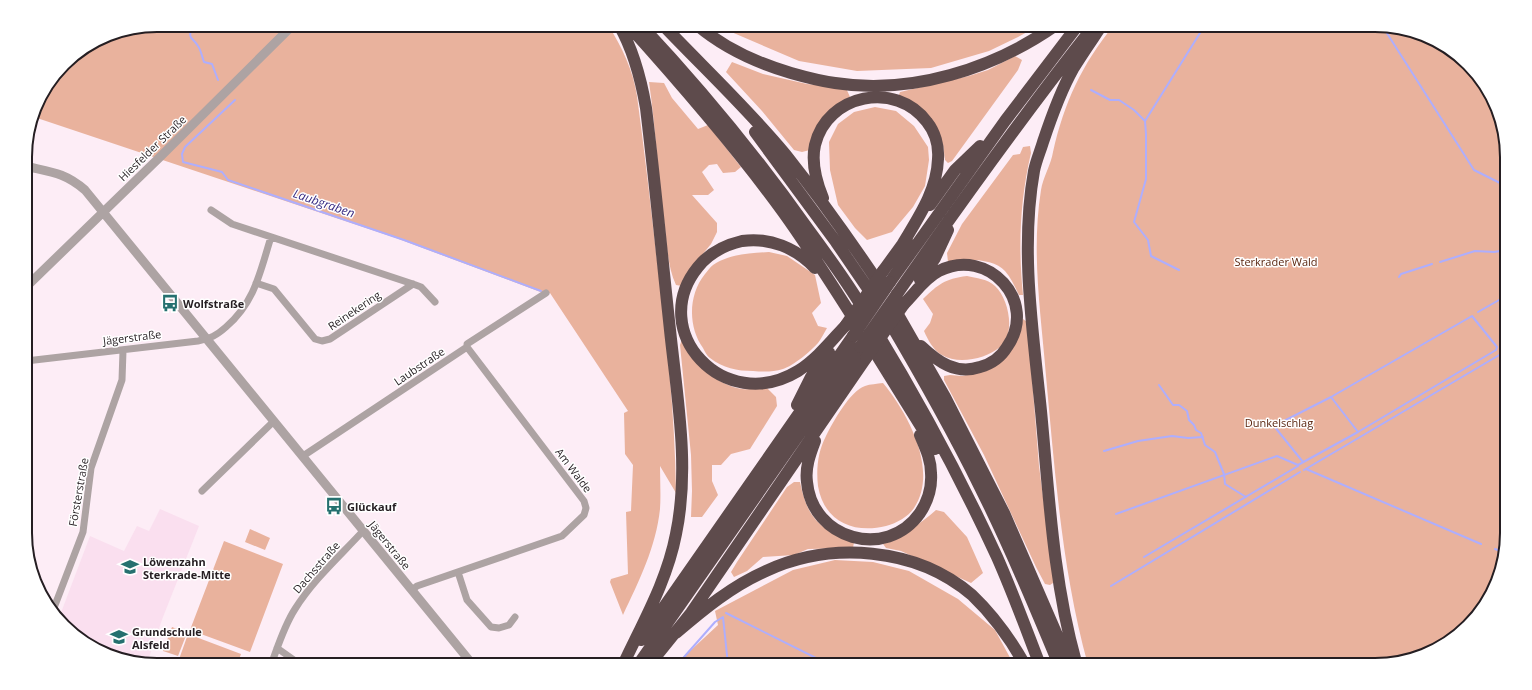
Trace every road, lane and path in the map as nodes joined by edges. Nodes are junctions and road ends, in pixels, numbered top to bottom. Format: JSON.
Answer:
{"nodes":[{"id":1,"x":286,"y":32,"type":"edge"},
{"id":2,"x":622,"y":32,"type":"edge"},
{"id":3,"x":634,"y":32,"type":"edge"},
{"id":4,"x":646,"y":32,"type":"edge"},
{"id":5,"x":670,"y":32,"type":"edge"},
{"id":6,"x":706,"y":32,"type":"edge"},
{"id":7,"x":1045,"y":32,"type":"edge"},
{"id":8,"x":1073,"y":32,"type":"edge"},
{"id":9,"x":1089,"y":32,"type":"edge"},
{"id":10,"x":1097,"y":32,"type":"edge"},
{"id":11,"x":695,"y":58,"type":"junction"},
{"id":12,"x":1005,"y":121,"type":"junction"},
{"id":13,"x":32,"y":168,"type":"edge"},
{"id":14,"x":211,"y":210,"type":"dead end"},
{"id":15,"x":104,"y":213,"type":"junction"},
{"id":16,"x":830,"y":214,"type":"junction"},
{"id":17,"x":953,"y":214,"type":"junction"},
{"id":18,"x":272,"y":237,"type":"junction"},
{"id":19,"x":902,"y":244,"type":"junction"},
{"id":20,"x":32,"y":281,"type":"edge"},
{"id":21,"x":256,"y":283,"type":"junction"},
{"id":22,"x":414,"y":284,"type":"junction"},
{"id":23,"x":835,"y":290,"type":"junction"},
{"id":24,"x":546,"y":293,"type":"dead end"},
{"id":25,"x":435,"y":302,"type":"dead end"},
{"id":26,"x":904,"y":304,"type":"junction"},
{"id":27,"x":846,"y":325,"type":"junction"},
{"id":28,"x":208,"y":339,"type":"junction"},
{"id":29,"x":912,"y":339,"type":"junction"},
{"id":30,"x":467,"y":348,"type":"junction"},
{"id":31,"x":123,"y":351,"type":"junction"},
{"id":32,"x":32,"y":360,"type":"edge"},
{"id":33,"x":910,"y":411,"type":"junction"},
{"id":34,"x":824,"y":420,"type":"junction"},
{"id":35,"x":274,"y":421,"type":"junction"},
{"id":36,"x":779,"y":442,"type":"junction"},
{"id":37,"x":303,"y":456,"type":"junction"},
{"id":38,"x":202,"y":491,"type":"dead end"},
{"id":39,"x":968,"y":498,"type":"junction"},
{"id":40,"x":363,"y":531,"type":"junction"},
{"id":41,"x":458,"y":572,"type":"junction"},
{"id":42,"x":412,"y":590,"type":"junction"},
{"id":43,"x":56,"y":605,"type":"edge"},
{"id":44,"x":515,"y":617,"type":"dead end"},
{"id":45,"x":676,"y":633,"type":"junction"},
{"id":46,"x":277,"y":648,"type":"junction"},
{"id":47,"x":273,"y":658,"type":"edge"},
{"id":48,"x":291,"y":658,"type":"edge"},
{"id":49,"x":467,"y":658,"type":"edge"},
{"id":50,"x":626,"y":658,"type":"edge"},
{"id":51,"x":628,"y":658,"type":"edge"},
{"id":52,"x":643,"y":658,"type":"edge"},
{"id":53,"x":655,"y":658,"type":"edge"},
{"id":54,"x":1022,"y":658,"type":"edge"},
{"id":55,"x":1037,"y":658,"type":"edge"},
{"id":56,"x":1056,"y":658,"type":"edge"},
{"id":57,"x":1067,"y":658,"type":"edge"},
{"id":58,"x":1074,"y":658,"type":"edge"}],
"edges":[{"from":1,"to":15,"type":"street","name":"Hiesfelder Straße"},
{"from":2,"to":50,"type":"highway"},
{"from":3,"to":23,"type":"highway"},
{"from":4,"to":39,"type":"highway"},
{"from":5,"to":11,"type":"highway"},
{"from":6,"to":7,"type":"highway"},
{"from":8,"to":12,"type":"highway"},
{"from":9,"to":17,"type":"highway"},
{"from":10,"to":58,"type":"highway"},
{"from":11,"to":16,"type":"highway"},
{"from":11,"to":56,"type":"highway"},
{"from":12,"to":19,"type":"highway"},
{"from":12,"to":36,"type":"highway","bridge":true},
{"from":13,"to":15,"type":"street"},
{"from":14,"to":18,"type":"street","name":"Reinekering"},
{"from":15,"to":20,"type":"street","name":"Hiesfelder Straße"},
{"from":15,"to":28,"type":"street"},
{"from":16,"to":19,"type":"highway"},
{"from":16,"to":29,"type":"highway"},
{"from":17,"to":26,"type":"highway"},
{"from":17,"to":52,"type":"highway","bridge":true},
{"from":18,"to":21,"type":"street"},
{"from":18,"to":22,"type":"street","name":"Reinekering"},
{"from":19,"to":27,"type":"highway","bridge":true},
{"from":21,"to":22,"type":"street","name":"Reinekering"},
{"from":21,"to":28,"type":"street"},
{"from":22,"to":25,"type":"street","name":"Reinekering"},
{"from":23,"to":27,"type":"highway"},
{"from":23,"to":33,"type":"highway"},
{"from":24,"to":30,"type":"street","name":"Laubstraße"},
{"from":26,"to":29,"type":"highway"},
{"from":26,"to":34,"type":"highway","bridge":true},
{"from":27,"to":36,"type":"highway"},
{"from":28,"to":31,"type":"street","name":"Jägerstraße"},
{"from":28,"to":35,"type":"street","name":"Jägerstraße"},
{"from":29,"to":57,"type":"highway"},
{"from":30,"to":37,"type":"street","name":"Laubstraße"},
{"from":30,"to":41,"type":"street","name":"Am Walde"},
{"from":31,"to":32,"type":"street","name":"Jägerstraße"},
{"from":31,"to":43,"type":"street","name":"Försterstraße"},
{"from":33,"to":34,"type":"highway"},
{"from":33,"to":39,"type":"highway"},
{"from":34,"to":45,"type":"highway"},
{"from":35,"to":37,"type":"street","name":"Jägerstraße"},
{"from":35,"to":38,"type":"street"},
{"from":36,"to":51,"type":"highway"},
{"from":37,"to":40,"type":"street","name":"Jägerstraße"},
{"from":39,"to":55,"type":"highway"},
{"from":40,"to":42,"type":"street","name":"Jägerstraße"},
{"from":40,"to":46,"type":"street","name":"Dachsstraße"},
{"from":41,"to":42,"type":"street","name":"Am Walde"},
{"from":41,"to":44,"type":"street"},
{"from":42,"to":49,"type":"street","name":"Jägerstraße"},
{"from":45,"to":53,"type":"highway"},
{"from":45,"to":54,"type":"highway"},
{"from":46,"to":47,"type":"street","name":"Dachsstraße"},
{"from":46,"to":48,"type":"street"}]}
